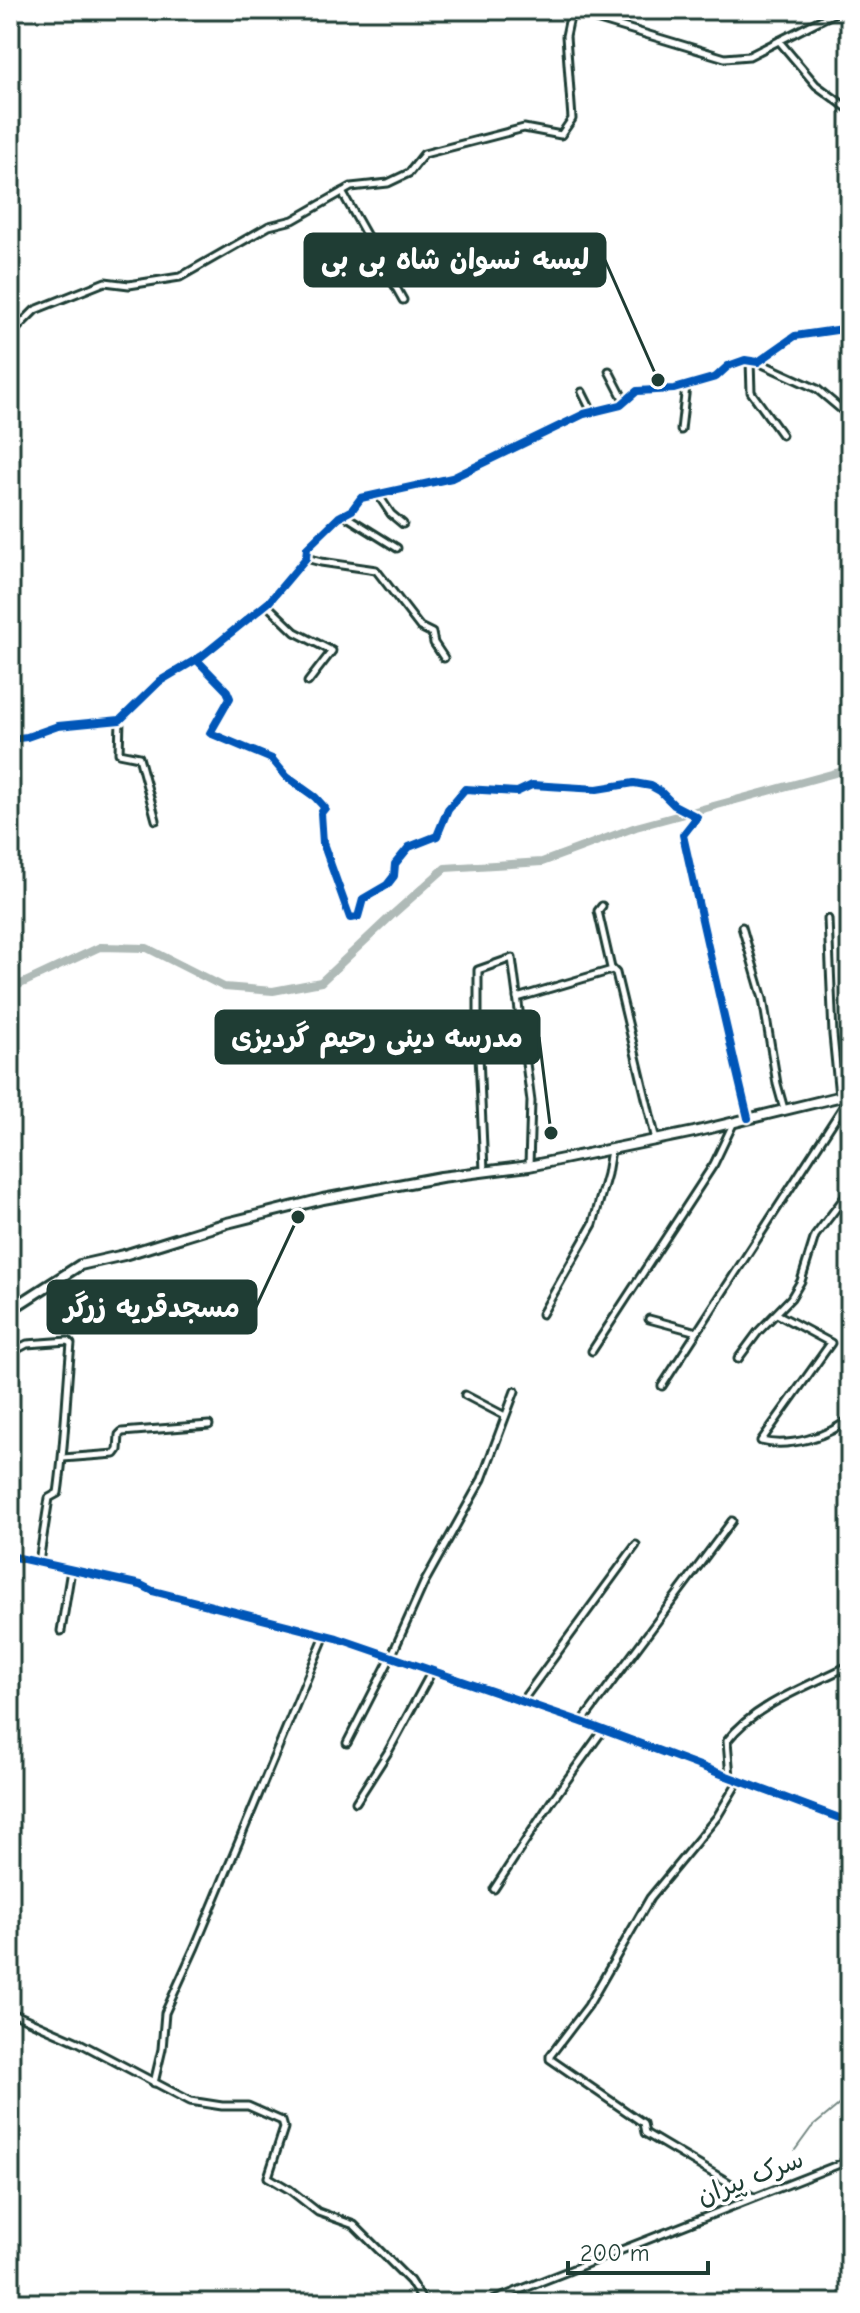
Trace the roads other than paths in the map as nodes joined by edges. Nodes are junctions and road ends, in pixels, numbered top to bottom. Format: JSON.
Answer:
{"nodes":[{"id":1,"x":840,"y":10,"type":"edge"},
{"id":2,"x":568,"y":11,"type":"edge"},
{"id":3,"x":779,"y":41,"type":"junction"},
{"id":4,"x":850,"y":110,"type":"edge"},
{"id":5,"x":342,"y":192,"type":"junction"},
{"id":6,"x":403,"y":300,"type":"dead end"},
{"id":7,"x":850,"y":328,"type":"edge"},
{"id":8,"x":10,"y":330,"type":"edge"},
{"id":9,"x":750,"y":361,"type":"junction"},
{"id":10,"x":758,"y":362,"type":"junction"},
{"id":11,"x":609,"y":371,"type":"dead end"},
{"id":12,"x":686,"y":386,"type":"junction"},
{"id":13,"x":582,"y":392,"type":"dead end"},
{"id":14,"x":625,"y":402,"type":"junction"},
{"id":15,"x":842,"y":410,"type":"dead end"},
{"id":16,"x":592,"y":412,"type":"junction"},
{"id":17,"x":681,"y":430,"type":"dead end"},
{"id":18,"x":782,"y":435,"type":"dead end"},
{"id":19,"x":379,"y":496,"type":"junction"},
{"id":20,"x":344,"y":515,"type":"junction"},
{"id":21,"x":403,"y":524,"type":"dead end"},
{"id":22,"x":397,"y":548,"type":"dead end"},
{"id":23,"x":306,"y":558,"type":"junction"},
{"id":24,"x":266,"y":604,"type":"junction"},
{"id":25,"x":444,"y":658,"type":"dead end"},
{"id":26,"x":196,"y":659,"type":"junction"},
{"id":27,"x":308,"y":682,"type":"dead end"},
{"id":28,"x":120,"y":720,"type":"junction"},
{"id":29,"x":10,"y":739,"type":"edge"},
{"id":30,"x":156,"y":820,"type":"dead end"},
{"id":31,"x":602,"y":906,"type":"dead end"},
{"id":32,"x":828,"y":919,"type":"dead end"},
{"id":33,"x":742,"y":927,"type":"dead end"},
{"id":34,"x":614,"y":969,"type":"junction"},
{"id":35,"x":517,"y":998,"type":"junction"},
{"id":36,"x":850,"y":1095,"type":"edge"},
{"id":37,"x":839,"y":1096,"type":"junction"},
{"id":38,"x":784,"y":1109,"type":"junction"},
{"id":39,"x":748,"y":1118,"type":"junction"},
{"id":40,"x":735,"y":1121,"type":"junction"},
{"id":41,"x":656,"y":1140,"type":"junction"},
{"id":42,"x":611,"y":1149,"type":"junction"},
{"id":43,"x":529,"y":1166,"type":"junction"},
{"id":44,"x":484,"y":1172,"type":"junction"},
{"id":45,"x":850,"y":1184,"type":"edge"},
{"id":46,"x":10,"y":1310,"type":"edge"},
{"id":47,"x":542,"y":1314,"type":"dead end"},
{"id":48,"x":777,"y":1314,"type":"junction"},
{"id":49,"x":649,"y":1319,"type":"dead end"},
{"id":50,"x":697,"y":1332,"type":"junction"},
{"id":51,"x":592,"y":1351,"type":"dead end"},
{"id":52,"x":10,"y":1353,"type":"edge"},
{"id":53,"x":738,"y":1359,"type":"dead end"},
{"id":54,"x":662,"y":1386,"type":"dead end"},
{"id":55,"x":515,"y":1391,"type":"dead end"},
{"id":56,"x":465,"y":1395,"type":"dead end"},
{"id":57,"x":505,"y":1416,"type":"junction"},
{"id":58,"x":850,"y":1418,"type":"edge"},
{"id":59,"x":209,"y":1425,"type":"dead end"},
{"id":60,"x":63,"y":1458,"type":"junction"},
{"id":61,"x":732,"y":1521,"type":"dead end"},
{"id":62,"x":636,"y":1545,"type":"dead end"},
{"id":63,"x":10,"y":1556,"type":"edge"},
{"id":64,"x":39,"y":1562,"type":"junction"},
{"id":65,"x":71,"y":1570,"type":"junction"},
{"id":66,"x":61,"y":1631,"type":"dead end"},
{"id":67,"x":325,"y":1635,"type":"junction"},
{"id":68,"x":391,"y":1657,"type":"junction"},
{"id":69,"x":850,"y":1665,"type":"edge"},
{"id":70,"x":432,"y":1671,"type":"junction"},
{"id":71,"x":522,"y":1701,"type":"junction"},
{"id":72,"x":582,"y":1722,"type":"junction"},
{"id":73,"x":603,"y":1730,"type":"junction"},
{"id":74,"x":347,"y":1743,"type":"dead end"},
{"id":75,"x":730,"y":1777,"type":"junction"},
{"id":76,"x":739,"y":1780,"type":"junction"},
{"id":77,"x":356,"y":1802,"type":"dead end"},
{"id":78,"x":850,"y":1822,"type":"edge"},
{"id":79,"x":494,"y":1889,"type":"dead end"},
{"id":80,"x":10,"y":2012,"type":"edge"},
{"id":81,"x":154,"y":2083,"type":"junction"},
{"id":82,"x":850,"y":2160,"type":"edge"},
{"id":83,"x":753,"y":2197,"type":"junction"},
{"id":84,"x":424,"y":2303,"type":"edge"},
{"id":85,"x":487,"y":2303,"type":"edge"}],
"edges":[{"from":1,"to":3,"type":"street"},
{"from":2,"to":3,"type":"street"},
{"from":2,"to":5,"type":"street"},
{"from":3,"to":4,"type":"street"},
{"from":5,"to":6,"type":"street"},
{"from":5,"to":8,"type":"street"},
{"from":7,"to":10,"type":"street"},
{"from":9,"to":10,"type":"street"},
{"from":9,"to":12,"type":"street"},
{"from":9,"to":18,"type":"street"},
{"from":10,"to":15,"type":"street"},
{"from":11,"to":14,"type":"street"},
{"from":12,"to":14,"type":"street"},
{"from":12,"to":17,"type":"street"},
{"from":13,"to":16,"type":"street"},
{"from":14,"to":16,"type":"street"},
{"from":16,"to":19,"type":"street"},
{"from":19,"to":20,"type":"street"},
{"from":19,"to":21,"type":"street"},
{"from":20,"to":22,"type":"street"},
{"from":20,"to":23,"type":"street"},
{"from":23,"to":24,"type":"street"},
{"from":23,"to":25,"type":"street"},
{"from":24,"to":26,"type":"street"},
{"from":24,"to":27,"type":"street"},
{"from":26,"to":28,"type":"street"},
{"from":26,"to":39,"type":"street"},
{"from":28,"to":29,"type":"street"},
{"from":28,"to":30,"type":"street"},
{"from":31,"to":34,"type":"street"},
{"from":32,"to":37,"type":"street"},
{"from":33,"to":38,"type":"street"},
{"from":34,"to":35,"type":"street"},
{"from":34,"to":41,"type":"street"},
{"from":35,"to":43,"type":"street"},
{"from":35,"to":44,"type":"street"},
{"from":36,"to":37,"type":"highway"},
{"from":36,"to":50,"type":"street"},
{"from":37,"to":38,"type":"highway"},
{"from":38,"to":39,"type":"highway"},
{"from":39,"to":40,"type":"highway"},
{"from":40,"to":41,"type":"highway"},
{"from":40,"to":51,"type":"street"},
{"from":41,"to":42,"type":"highway"},
{"from":42,"to":43,"type":"highway"},
{"from":42,"to":47,"type":"street"},
{"from":43,"to":44,"type":"highway"},
{"from":44,"to":46,"type":"highway"},
{"from":45,"to":48,"type":"street"},
{"from":48,"to":53,"type":"street"},
{"from":48,"to":58,"type":"street"},
{"from":49,"to":50,"type":"street"},
{"from":50,"to":54,"type":"street"},
{"from":52,"to":60,"type":"street"},
{"from":55,"to":57,"type":"street"},
{"from":56,"to":57,"type":"street"},
{"from":57,"to":68,"type":"street"},
{"from":59,"to":60,"type":"street"},
{"from":60,"to":64,"type":"street"},
{"from":61,"to":72,"type":"street"},
{"from":62,"to":71,"type":"street"},
{"from":63,"to":64,"type":"street"},
{"from":64,"to":65,"type":"street"},
{"from":65,"to":66,"type":"street"},
{"from":65,"to":67,"type":"street"},
{"from":67,"to":68,"type":"street"},
{"from":67,"to":81,"type":"street"},
{"from":68,"to":70,"type":"street"},
{"from":68,"to":74,"type":"street"},
{"from":69,"to":75,"type":"street"},
{"from":70,"to":71,"type":"street"},
{"from":70,"to":77,"type":"street"},
{"from":71,"to":72,"type":"street"},
{"from":72,"to":73,"type":"street"},
{"from":73,"to":75,"type":"street"},
{"from":73,"to":79,"type":"street"},
{"from":75,"to":76,"type":"street"},
{"from":76,"to":78,"type":"street"},
{"from":76,"to":83,"type":"street"},
{"from":80,"to":81,"type":"street"},
{"from":81,"to":84,"type":"street"},
{"from":82,"to":83,"type":"street","name":"سرک پیران"},
{"from":83,"to":85,"type":"street","name":"سرک پیران"}]}
